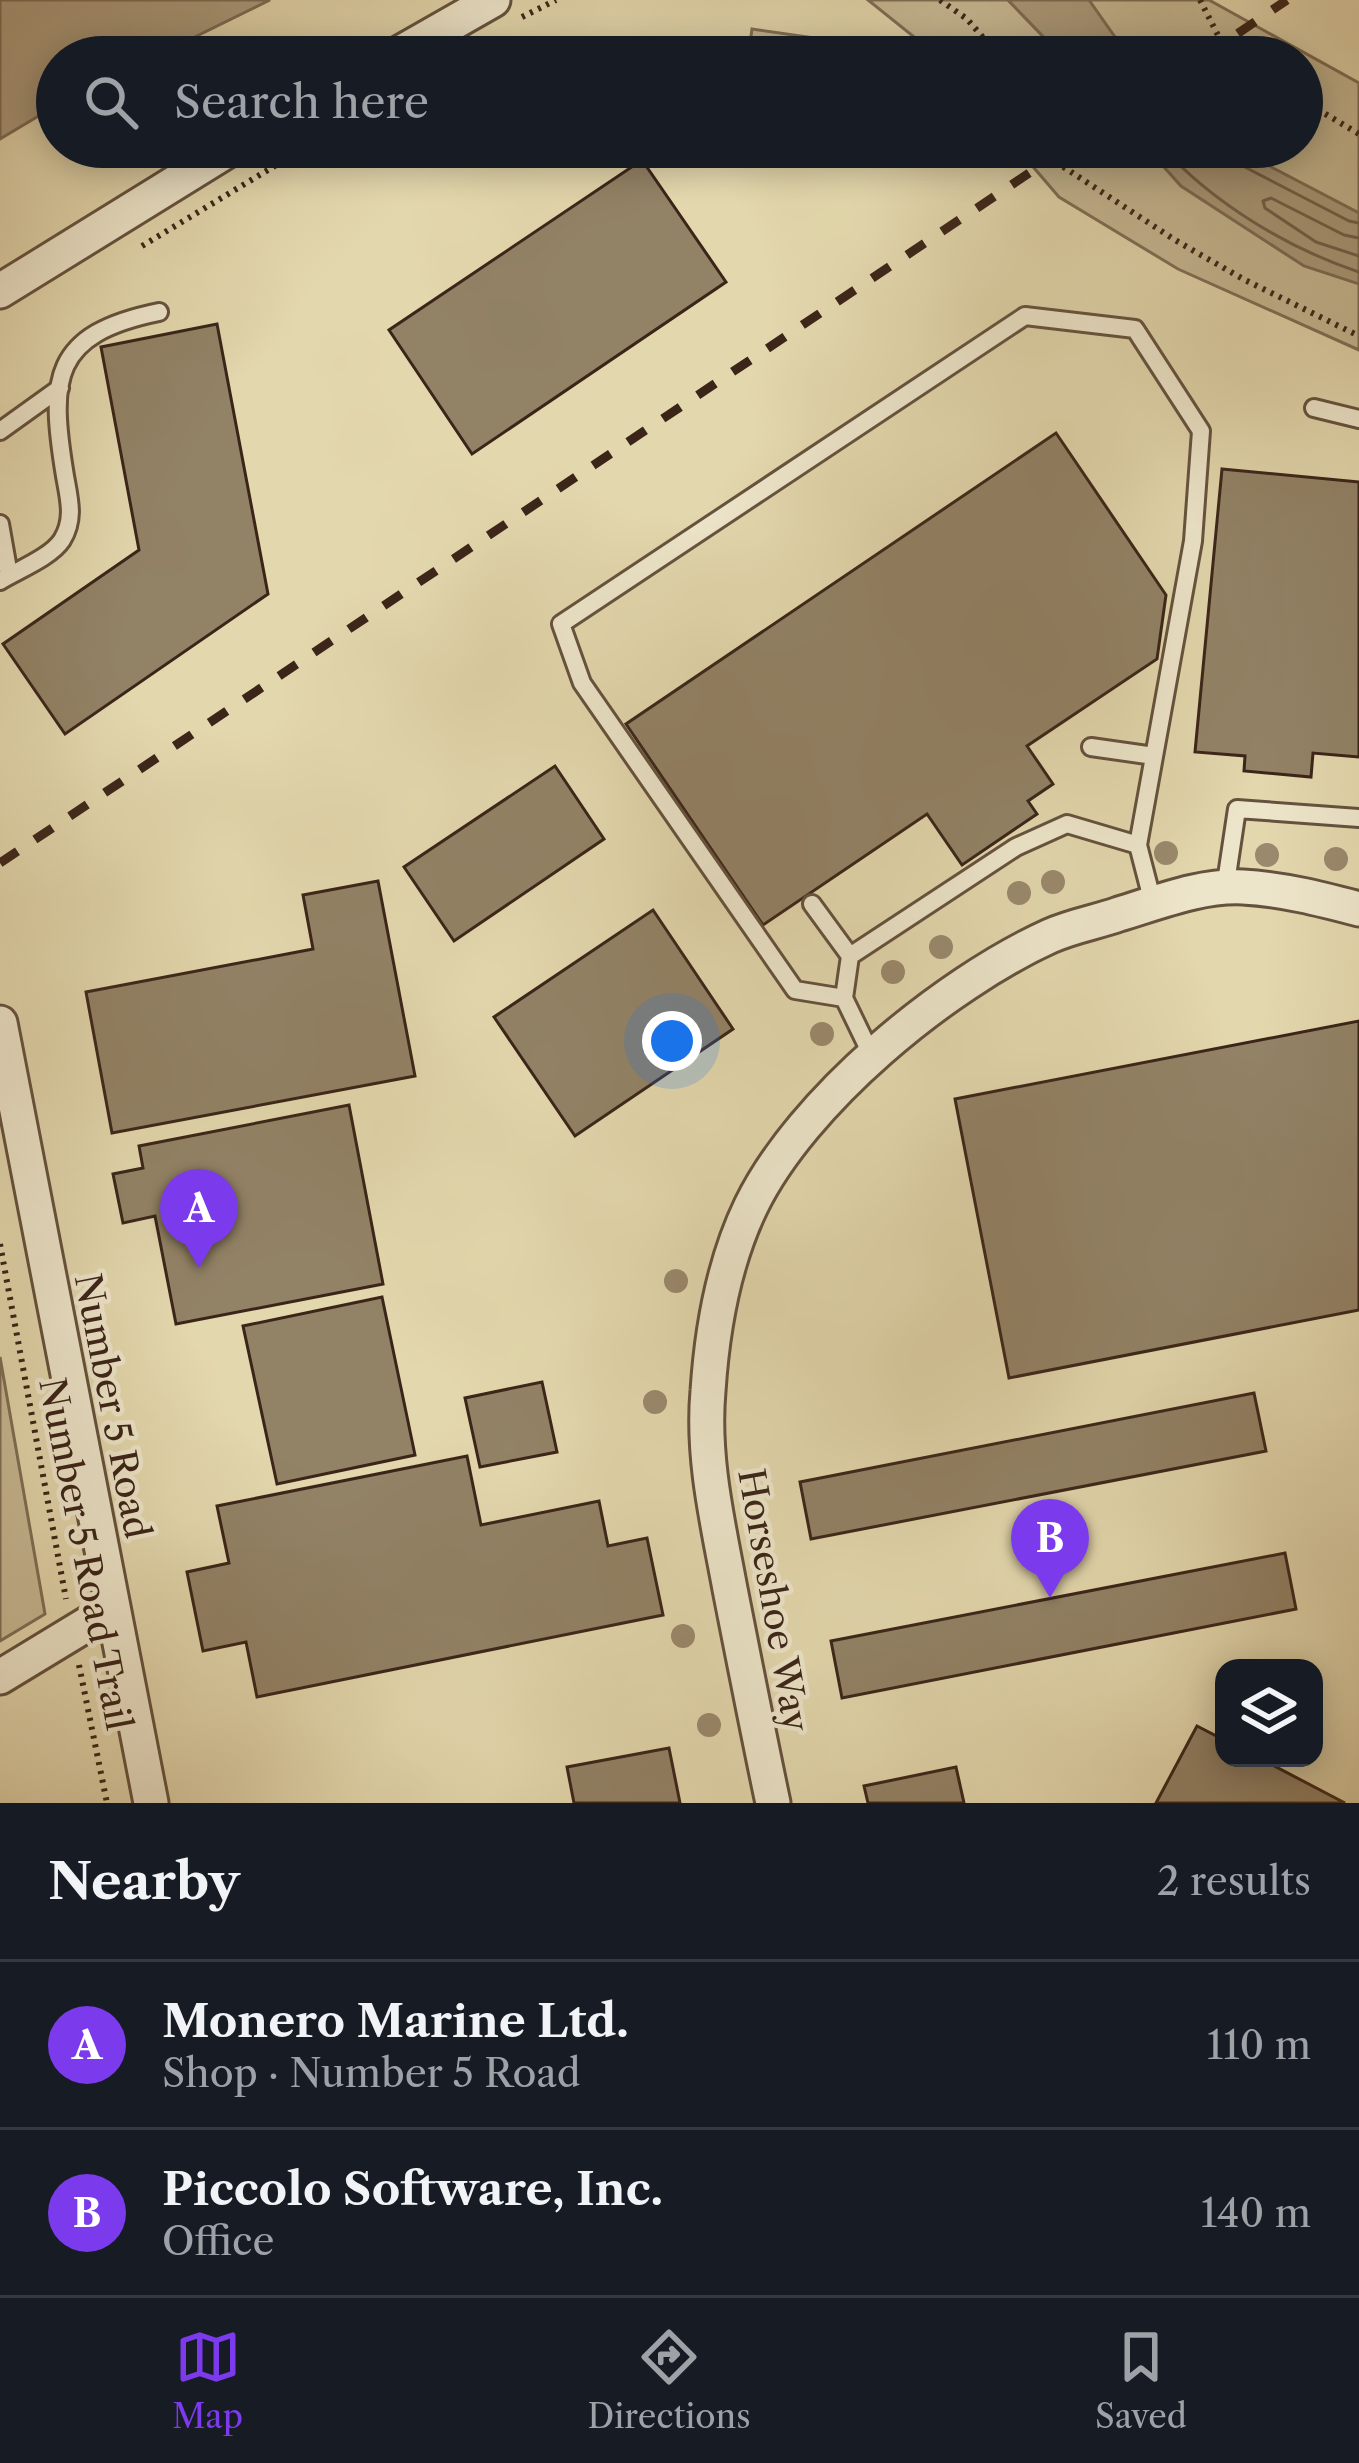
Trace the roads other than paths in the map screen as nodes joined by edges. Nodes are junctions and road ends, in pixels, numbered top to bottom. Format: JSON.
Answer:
{"nodes":[{"id":1,"x":493,"y":0,"type":"edge"},
{"id":2,"x":430,"y":36,"type":"edge"},
{"id":3,"x":199,"y":168,"type":"edge"},
{"id":4,"x":0,"y":291,"type":"edge"},
{"id":5,"x":159,"y":312,"type":"dead end"},
{"id":6,"x":60,"y":388,"type":"junction"},
{"id":7,"x":1314,"y":408,"type":"dead end"},
{"id":8,"x":1359,"y":419,"type":"edge"},
{"id":9,"x":0,"y":431,"type":"edge"},
{"id":10,"x":0,"y":524,"type":"edge"},
{"id":11,"x":4,"y":578,"type":"edge"},
{"id":12,"x":1091,"y":747,"type":"dead end"},
{"id":13,"x":1154,"y":756,"type":"junction"},
{"id":14,"x":1359,"y":818,"type":"edge"},
{"id":15,"x":1138,"y":845,"type":"junction"},
{"id":16,"x":1225,"y":889,"type":"junction"},
{"id":17,"x":1153,"y":903,"type":"junction"},
{"id":18,"x":812,"y":904,"type":"dead end"},
{"id":19,"x":1359,"y":909,"type":"edge"},
{"id":20,"x":850,"y":956,"type":"junction"},
{"id":21,"x":844,"y":998,"type":"junction"},
{"id":22,"x":0,"y":1023,"type":"edge"},
{"id":23,"x":874,"y":1058,"type":"junction"},
{"id":24,"x":112,"y":1610,"type":"junction"},
{"id":25,"x":0,"y":1677,"type":"edge"},
{"id":26,"x":151,"y":1803,"type":"edge"},
{"id":27,"x":772,"y":1803,"type":"edge"}],
"edges":[{"from":1,"to":2,"type":"street"},
{"from":3,"to":4,"type":"street"},
{"from":5,"to":6,"type":"lane"},
{"from":6,"to":9,"type":"lane"},
{"from":6,"to":11,"type":"lane"},
{"from":7,"to":8,"type":"lane"},
{"from":10,"to":11,"type":"lane"},
{"from":12,"to":13,"type":"lane"},
{"from":13,"to":15,"type":"lane"},
{"from":13,"to":21,"type":"lane"},
{"from":14,"to":16,"type":"lane"},
{"from":15,"to":17,"type":"lane"},
{"from":15,"to":20,"type":"lane"},
{"from":16,"to":17,"type":"street","name":"Horseshoe Way"},
{"from":16,"to":19,"type":"street","name":"Horseshoe Way"},
{"from":17,"to":23,"type":"street","name":"Horseshoe Way"},
{"from":18,"to":20,"type":"lane"},
{"from":20,"to":21,"type":"lane"},
{"from":21,"to":23,"type":"lane"},
{"from":22,"to":24,"type":"street","name":"Number 5 Road"},
{"from":23,"to":27,"type":"street","name":"Horseshoe Way"},
{"from":24,"to":25,"type":"street"},
{"from":24,"to":26,"type":"street","name":"Number 5 Road"}]}
